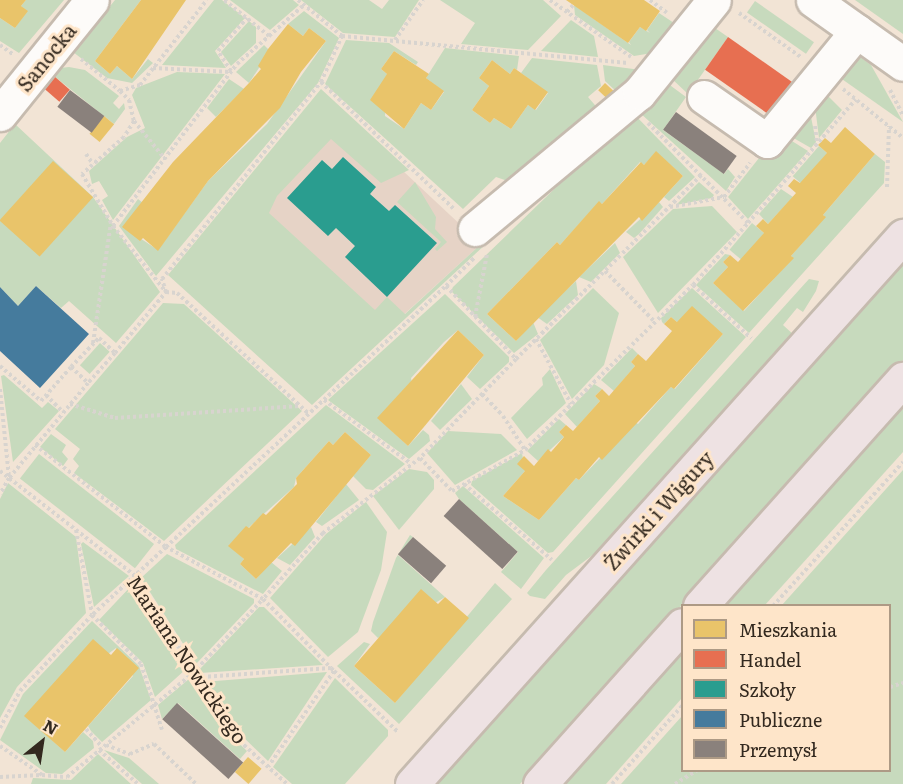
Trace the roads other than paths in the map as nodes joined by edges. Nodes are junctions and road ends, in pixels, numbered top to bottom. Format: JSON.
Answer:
{"nodes":[{"id":1,"x":92,"y":0,"type":"edge"},
{"id":2,"x":714,"y":0,"type":"edge"},
{"id":3,"x":813,"y":0,"type":"edge"},
{"id":4,"x":857,"y":31,"type":"junction"},
{"id":5,"x":903,"y":64,"type":"edge"},
{"id":6,"x":704,"y":97,"type":"dead end"},
{"id":7,"x":0,"y":114,"type":"edge"},
{"id":8,"x":475,"y":229,"type":"road end"},
{"id":9,"x":903,"y":236,"type":"edge"},
{"id":10,"x":903,"y":379,"type":"edge"},
{"id":11,"x":702,"y":604,"type":"edge"},
{"id":12,"x":681,"y":626,"type":"edge"},
{"id":13,"x":412,"y":784,"type":"edge"},
{"id":14,"x":540,"y":784,"type":"edge"}],
"edges":[{"from":1,"to":7,"type":"street","name":"Sanocka"},
{"from":2,"to":8,"type":"street"},
{"from":3,"to":4,"type":"street"},
{"from":4,"to":5,"type":"street"},
{"from":4,"to":6,"type":"street"},
{"from":9,"to":13,"type":"main road","name":"Żwirki i Wigury"},
{"from":10,"to":11,"type":"main road"},
{"from":12,"to":14,"type":"main road"}]}
